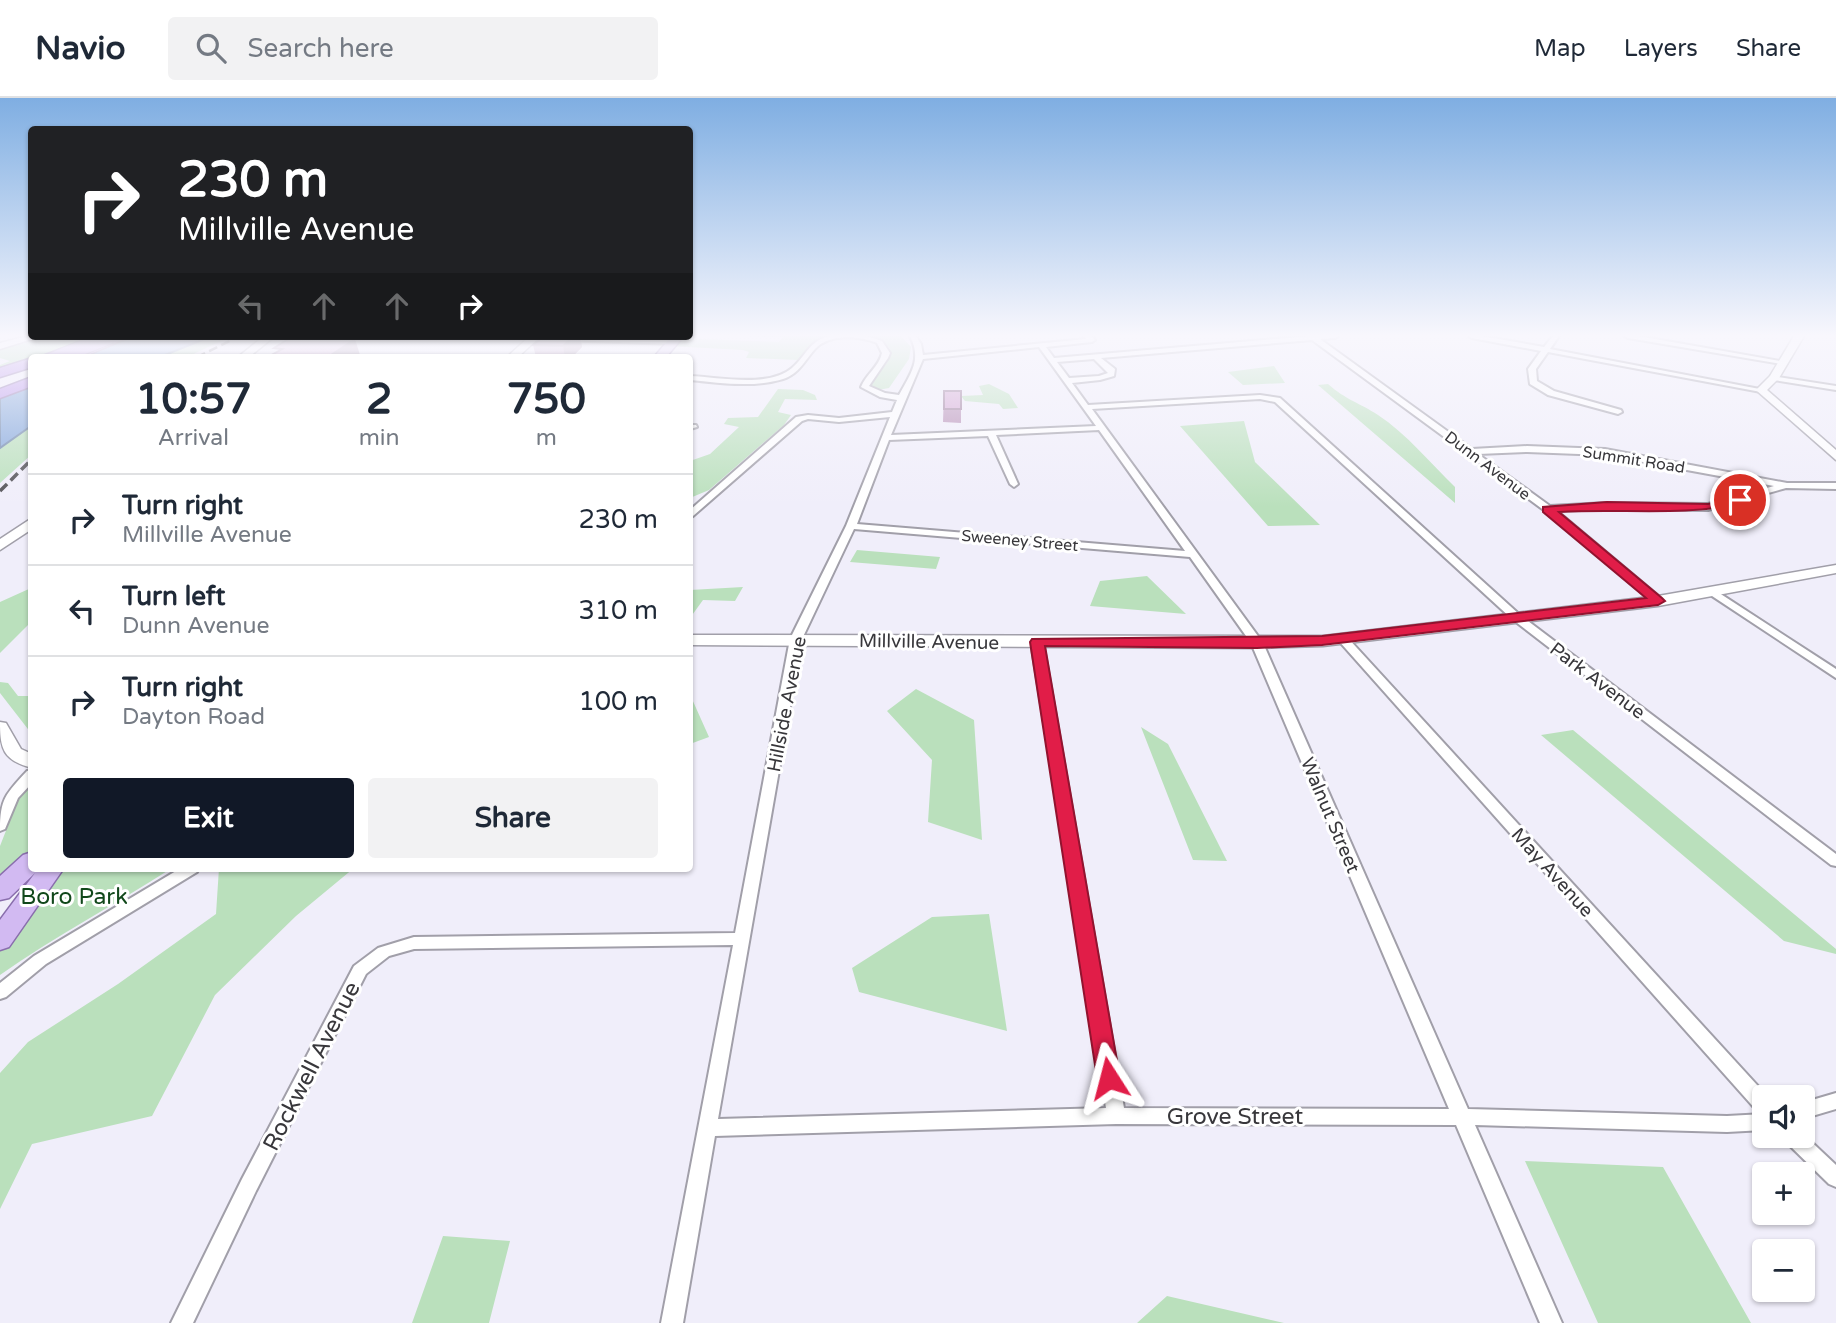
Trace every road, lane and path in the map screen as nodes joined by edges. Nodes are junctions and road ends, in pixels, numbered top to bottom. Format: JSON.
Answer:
{"nodes":[{"id":1,"x":879,"y":393,"type":"edge"},
{"id":2,"x":903,"y":393,"type":"edge"},
{"id":3,"x":1075,"y":393,"type":"edge"},
{"id":4,"x":1390,"y":393,"type":"edge"},
{"id":5,"x":1553,"y":393,"type":"edge"},
{"id":6,"x":1765,"y":393,"type":"edge"},
{"id":7,"x":901,"y":398,"type":"junction"},
{"id":8,"x":1086,"y":407,"type":"junction"},
{"id":9,"x":1618,"y":412,"type":"dead end"},
{"id":10,"x":896,"y":414,"type":"junction"},
{"id":11,"x":1098,"y":428,"type":"junction"},
{"id":12,"x":991,"y":433,"type":"junction"},
{"id":13,"x":887,"y":438,"type":"junction"},
{"id":14,"x":1472,"y":452,"type":"junction"},
{"id":15,"x":1836,"y":456,"type":"edge"},
{"id":16,"x":1731,"y":476,"type":"junction"},
{"id":17,"x":1014,"y":484,"type":"dead end"},
{"id":18,"x":1787,"y":486,"type":"junction"},
{"id":19,"x":1836,"y":486,"type":"edge"},
{"id":20,"x":1757,"y":495,"type":"junction"},
{"id":21,"x":1548,"y":509,"type":"junction"},
{"id":22,"x":693,"y":511,"type":"edge"},
{"id":23,"x":28,"y":525,"type":"edge"},
{"id":24,"x":851,"y":526,"type":"junction"},
{"id":25,"x":0,"y":547,"type":"edge"},
{"id":26,"x":1190,"y":554,"type":"junction"},
{"id":27,"x":1834,"y":571,"type":"edge"},
{"id":28,"x":1713,"y":593,"type":"junction"},
{"id":29,"x":1658,"y":601,"type":"junction"},
{"id":30,"x":1516,"y":617,"type":"junction"},
{"id":31,"x":1342,"y":638,"type":"junction"},
{"id":32,"x":796,"y":639,"type":"junction"},
{"id":33,"x":693,"y":640,"type":"edge"},
{"id":34,"x":1037,"y":642,"type":"junction"},
{"id":35,"x":1257,"y":643,"type":"junction"},
{"id":36,"x":1836,"y":674,"type":"edge"},
{"id":37,"x":0,"y":727,"type":"edge"},
{"id":38,"x":28,"y":760,"type":"edge"},
{"id":39,"x":28,"y":778,"type":"edge"},
{"id":40,"x":0,"y":826,"type":"edge"},
{"id":41,"x":1836,"y":861,"type":"edge"},
{"id":42,"x":28,"y":865,"type":"edge"},
{"id":43,"x":49,"y":872,"type":"edge"},
{"id":44,"x":185,"y":872,"type":"edge"},
{"id":45,"x":0,"y":891,"type":"edge"},
{"id":46,"x":743,"y":939,"type":"junction"},
{"id":47,"x":0,"y":940,"type":"edge"},
{"id":48,"x":0,"y":992,"type":"edge"},
{"id":49,"x":1752,"y":1093,"type":"edge"},
{"id":50,"x":1836,"y":1101,"type":"edge"},
{"id":51,"x":1815,"y":1107,"type":"edge"},
{"id":52,"x":1116,"y":1116,"type":"junction"},
{"id":53,"x":1461,"y":1117,"type":"junction"},
{"id":54,"x":1752,"y":1123,"type":"edge"},
{"id":55,"x":706,"y":1128,"type":"junction"},
{"id":56,"x":1805,"y":1148,"type":"edge"},
{"id":57,"x":1836,"y":1178,"type":"edge"},
{"id":58,"x":182,"y":1323,"type":"edge"},
{"id":59,"x":672,"y":1323,"type":"edge"},
{"id":60,"x":1551,"y":1323,"type":"edge"}],
"edges":[{"from":1,"to":7,"type":"street"},
{"from":2,"to":7,"type":"street","name":"Hillside Avenue"},
{"from":3,"to":8,"type":"street","name":"Walnut Street"},
{"from":4,"to":14,"type":"street","name":"Dunn Avenue"},
{"from":5,"to":9,"type":"street"},
{"from":6,"to":15,"type":"street"},
{"from":7,"to":10,"type":"street","name":"Hillside Avenue"},
{"from":8,"to":11,"type":"street","name":"Walnut Street"},
{"from":8,"to":30,"type":"street","name":"Park Avenue"},
{"from":10,"to":13,"type":"street","name":"Hillside Avenue"},
{"from":10,"to":22,"type":"street"},
{"from":11,"to":12,"type":"street"},
{"from":11,"to":26,"type":"street","name":"Walnut Street"},
{"from":12,"to":13,"type":"street"},
{"from":12,"to":17,"type":"street"},
{"from":13,"to":24,"type":"street","name":"Hillside Avenue"},
{"from":14,"to":16,"type":"street","name":"Summit Road"},
{"from":14,"to":21,"type":"street","name":"Dunn Avenue"},
{"from":16,"to":18,"type":"street","name":"Summit Road"},
{"from":16,"to":20,"type":"street"},
{"from":18,"to":19,"type":"street","name":"Summit Road"},
{"from":18,"to":20,"type":"street"},
{"from":20,"to":21,"type":"street"},
{"from":21,"to":29,"type":"street","name":"Dunn Avenue"},
{"from":23,"to":25,"type":"street"},
{"from":24,"to":26,"type":"street","name":"Sweeney Street"},
{"from":24,"to":32,"type":"street","name":"Hillside Avenue"},
{"from":26,"to":35,"type":"street","name":"Walnut Street"},
{"from":27,"to":28,"type":"street","name":"Millville Avenue"},
{"from":28,"to":29,"type":"street","name":"Millville Avenue"},
{"from":28,"to":36,"type":"street"},
{"from":29,"to":30,"type":"street","name":"Millville Avenue"},
{"from":30,"to":31,"type":"street","name":"Millville Avenue"},
{"from":30,"to":41,"type":"street","name":"Park Avenue"},
{"from":31,"to":35,"type":"street","name":"Millville Avenue"},
{"from":31,"to":49,"type":"street","name":"May Avenue"},
{"from":32,"to":33,"type":"street","name":"Millville Avenue"},
{"from":32,"to":34,"type":"street","name":"Millville Avenue"},
{"from":32,"to":46,"type":"street","name":"Hillside Avenue"},
{"from":34,"to":35,"type":"street","name":"Millville Avenue"},
{"from":34,"to":52,"type":"street"},
{"from":35,"to":53,"type":"street","name":"Walnut Street"},
{"from":37,"to":38,"type":"street"},
{"from":39,"to":40,"type":"street"},
{"from":42,"to":45,"type":"main road"},
{"from":43,"to":47,"type":"main road"},
{"from":44,"to":48,"type":"street"},
{"from":46,"to":55,"type":"street","name":"Hillside Avenue"},
{"from":46,"to":58,"type":"street","name":"Rockwell Avenue"},
{"from":50,"to":51,"type":"street"},
{"from":52,"to":53,"type":"street","name":"Grove Street"},
{"from":52,"to":55,"type":"street","name":"Grove Street"},
{"from":53,"to":54,"type":"street","name":"Grove Street"},
{"from":53,"to":60,"type":"street","name":"Walnut Street"},
{"from":55,"to":59,"type":"street","name":"Hillside Avenue"},
{"from":56,"to":57,"type":"street"}]}
